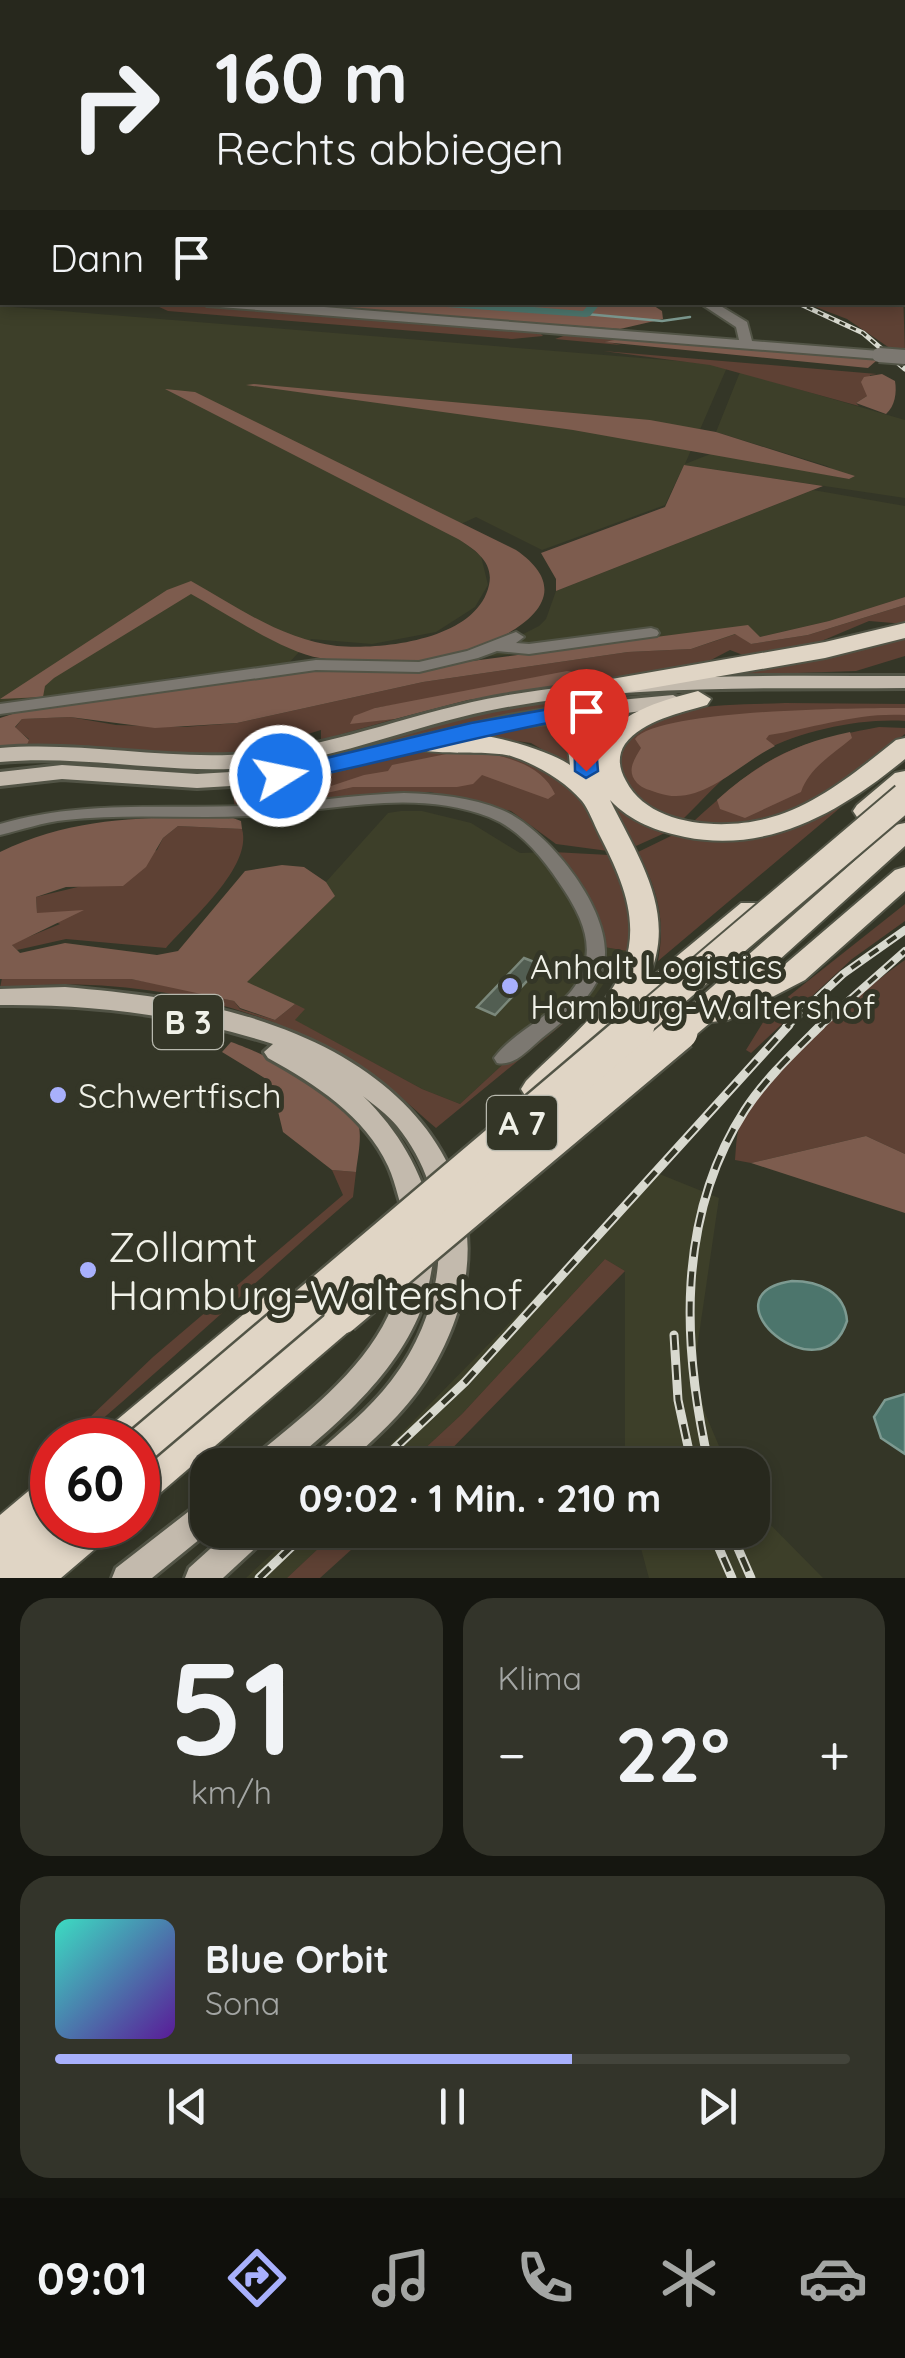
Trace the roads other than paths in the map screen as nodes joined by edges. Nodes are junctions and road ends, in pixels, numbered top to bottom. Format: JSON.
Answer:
{"nodes":[{"id":1,"x":246,"y":305,"type":"edge"},
{"id":2,"x":709,"y":305,"type":"edge"},
{"id":3,"x":746,"y":344,"type":"junction"},
{"id":4,"x":905,"y":357,"type":"edge"},
{"id":5,"x":905,"y":630,"type":"edge"},
{"id":6,"x":651,"y":634,"type":"dead end"},
{"id":7,"x":516,"y":636,"type":"dead end"},
{"id":8,"x":496,"y":645,"type":"junction"},
{"id":9,"x":905,"y":682,"type":"edge"},
{"id":10,"x":905,"y":696,"type":"edge"},
{"id":11,"x":594,"y":699,"type":"junction"},
{"id":12,"x":698,"y":699,"type":"junction"},
{"id":13,"x":0,"y":709,"type":"edge"},
{"id":14,"x":420,"y":744,"type":"junction"},
{"id":15,"x":905,"y":746,"type":"edge"},
{"id":16,"x":0,"y":755,"type":"edge"},
{"id":17,"x":0,"y":779,"type":"edge"},
{"id":18,"x":905,"y":779,"type":"edge"},
{"id":19,"x":905,"y":797,"type":"edge"},
{"id":20,"x":614,"y":810,"type":"junction"},
{"id":21,"x":0,"y":830,"type":"edge"},
{"id":22,"x":905,"y":831,"type":"edge"},
{"id":23,"x":905,"y":876,"type":"edge"},
{"id":24,"x":893,"y":892,"type":"edge"},
{"id":25,"x":0,"y":998,"type":"edge"},
{"id":26,"x":0,"y":1010,"type":"edge"},
{"id":27,"x":680,"y":1032,"type":"junction"},
{"id":28,"x":504,"y":1058,"type":"dead end"},
{"id":29,"x":537,"y":1089,"type":"junction"},
{"id":30,"x":367,"y":1099,"type":"junction"},
{"id":31,"x":144,"y":1418,"type":"edge"},
{"id":32,"x":160,"y":1429,"type":"edge"},
{"id":33,"x":285,"y":1448,"type":"edge"},
{"id":34,"x":344,"y":1448,"type":"edge"},
{"id":35,"x":160,"y":1470,"type":"edge"},
{"id":36,"x":30,"y":1513,"type":"edge"},
{"id":37,"x":190,"y":1528,"type":"edge"},
{"id":38,"x":0,"y":1539,"type":"edge"},
{"id":39,"x":30,"y":1539,"type":"edge"},
{"id":40,"x":168,"y":1546,"type":"junction"},
{"id":41,"x":69,"y":1548,"type":"edge"},
{"id":42,"x":234,"y":1548,"type":"edge"},
{"id":43,"x":0,"y":1564,"type":"edge"},
{"id":44,"x":33,"y":1578,"type":"edge"},
{"id":45,"x":128,"y":1578,"type":"edge"},
{"id":46,"x":144,"y":1578,"type":"edge"},
{"id":47,"x":202,"y":1578,"type":"edge"}],
"edges":[{"from":1,"to":3,"type":"street"},
{"from":2,"to":3,"type":"street"},
{"from":3,"to":4,"type":"street","bridge":true},
{"from":5,"to":11,"type":"highway"},
{"from":6,"to":8,"type":"street"},
{"from":7,"to":8,"type":"street"},
{"from":8,"to":13,"type":"street"},
{"from":9,"to":11,"type":"main road"},
{"from":10,"to":12,"type":"main road"},
{"from":11,"to":12,"type":"main road"},
{"from":11,"to":14,"type":"main road"},
{"from":11,"to":16,"type":"main road"},
{"from":11,"to":20,"type":"highway"},
{"from":12,"to":20,"type":"highway"},
{"from":14,"to":17,"type":"main road"},
{"from":14,"to":20,"type":"highway"},
{"from":15,"to":20,"type":"highway"},
{"from":18,"to":29,"type":"highway","number":"A 7"},
{"from":19,"to":32,"type":"highway","number":"A 7","bridge":true},
{"from":20,"to":29,"type":"highway"},
{"from":21,"to":28,"type":"street"},
{"from":22,"to":27,"type":"highway","number":"A 7"},
{"from":23,"to":24,"type":"highway"},
{"from":24,"to":27,"type":"highway"},
{"from":25,"to":30,"type":"main road","number":"B 3"},
{"from":26,"to":30,"type":"main road","number":"B 3"},
{"from":27,"to":35,"type":"highway","number":"A 7","bridge":true},
{"from":29,"to":31,"type":"highway","number":"A 7"},
{"from":30,"to":33,"type":"main road","number":"B 3"},
{"from":30,"to":34,"type":"main road","number":"B 3"},
{"from":36,"to":38,"type":"highway"},
{"from":37,"to":40,"type":"main road"},
{"from":39,"to":43,"type":"highway"},
{"from":40,"to":45,"type":"main road"},
{"from":40,"to":46,"type":"street"},
{"from":41,"to":44,"type":"highway"},
{"from":42,"to":47,"type":"main road"}]}
